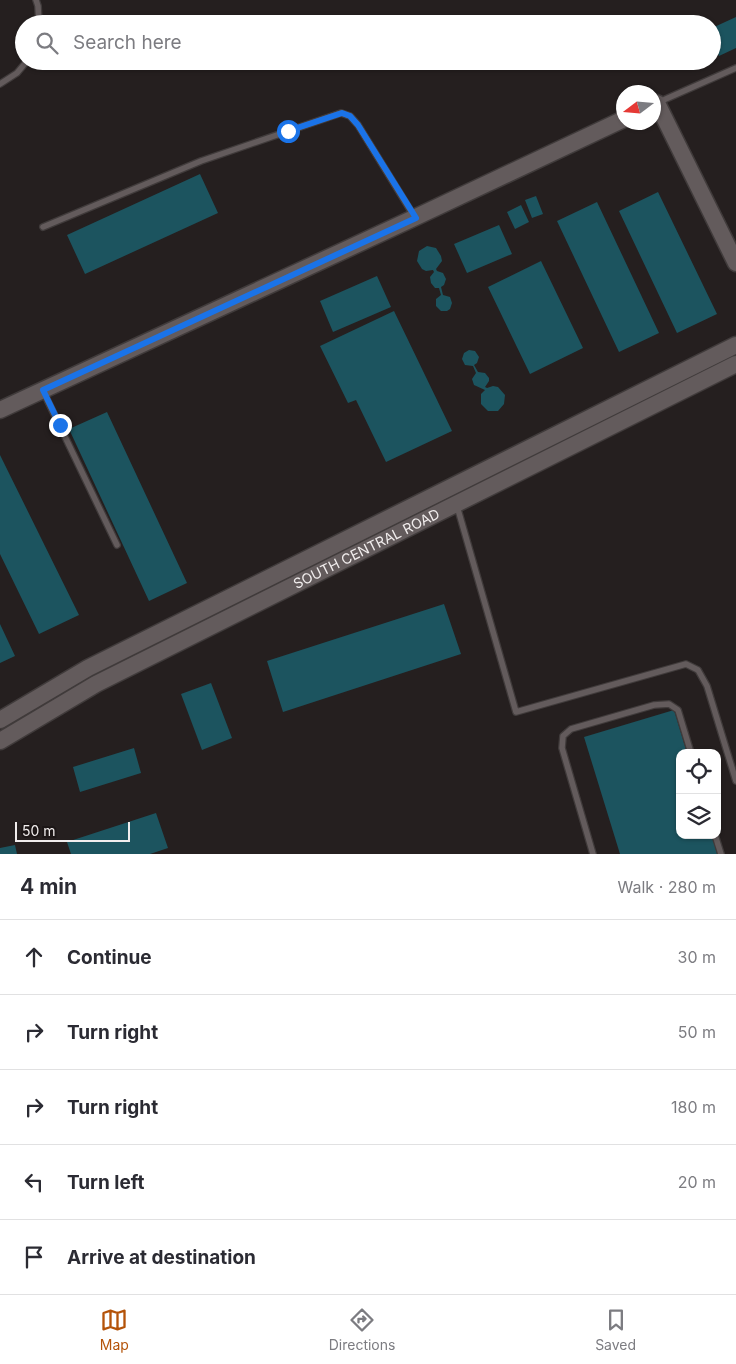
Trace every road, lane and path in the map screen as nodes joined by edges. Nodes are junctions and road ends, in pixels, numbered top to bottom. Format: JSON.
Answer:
{"nodes":[{"id":1,"x":36,"y":0,"type":"edge"},
{"id":2,"x":38,"y":15,"type":"edge"},
{"id":3,"x":736,"y":68,"type":"edge"},
{"id":4,"x":20,"y":70,"type":"edge"},
{"id":5,"x":0,"y":84,"type":"edge"},
{"id":6,"x":661,"y":101,"type":"edge"},
{"id":7,"x":661,"y":115,"type":"edge"},
{"id":8,"x":616,"y":123,"type":"edge"},
{"id":9,"x":416,"y":218,"type":"junction"},
{"id":10,"x":43,"y":227,"type":"dead end"},
{"id":11,"x":734,"y":254,"type":"edge"},
{"id":12,"x":736,"y":345,"type":"edge"},
{"id":13,"x":736,"y":364,"type":"edge"},
{"id":14,"x":43,"y":390,"type":"junction"},
{"id":15,"x":0,"y":410,"type":"edge"},
{"id":16,"x":452,"y":487,"type":"junction"},
{"id":17,"x":457,"y":504,"type":"junction"},
{"id":18,"x":117,"y":545,"type":"dead end"},
{"id":19,"x":0,"y":720,"type":"edge"},
{"id":20,"x":0,"y":741,"type":"edge"},
{"id":21,"x":690,"y":749,"type":"edge"},
{"id":22,"x":736,"y":781,"type":"edge"},
{"id":23,"x":716,"y":839,"type":"edge"},
{"id":24,"x":593,"y":854,"type":"edge"},
{"id":25,"x":721,"y":854,"type":"edge"}],
"edges":[{"from":1,"to":2,"type":"lane"},
{"from":3,"to":6,"type":"lane"},
{"from":4,"to":5,"type":"lane"},
{"from":7,"to":11,"type":"street"},
{"from":8,"to":9,"type":"street"},
{"from":9,"to":10,"type":"lane"},
{"from":9,"to":14,"type":"street"},
{"from":12,"to":16,"type":"street","name":"SOUTH CENTRAL ROAD"},
{"from":13,"to":17,"type":"street","name":"SOUTH CENTRAL ROAD"},
{"from":14,"to":15,"type":"street"},
{"from":14,"to":18,"type":"lane"},
{"from":16,"to":17,"type":"lane"},
{"from":16,"to":19,"type":"street","name":"SOUTH CENTRAL ROAD"},
{"from":17,"to":20,"type":"street","name":"SOUTH CENTRAL ROAD"},
{"from":17,"to":22,"type":"lane"},
{"from":21,"to":24,"type":"lane"},
{"from":23,"to":25,"type":"lane"}]}
